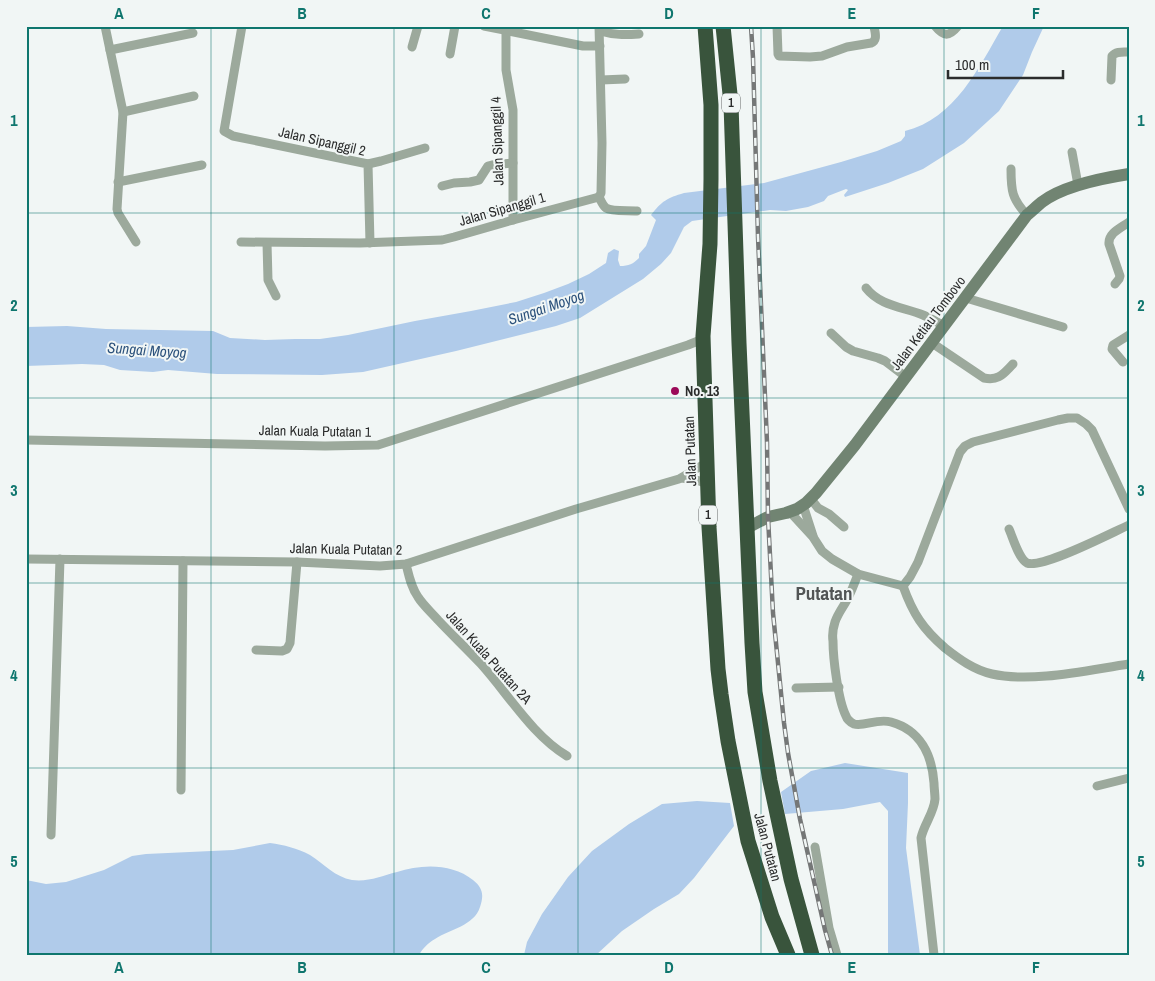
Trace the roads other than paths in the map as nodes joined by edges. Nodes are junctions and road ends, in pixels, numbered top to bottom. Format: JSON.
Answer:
{"nodes":[{"id":1,"x":105,"y":26,"type":"edge"},
{"id":2,"x":242,"y":26,"type":"edge"},
{"id":3,"x":418,"y":26,"type":"edge"},
{"id":4,"x":454,"y":26,"type":"edge"},
{"id":5,"x":484,"y":26,"type":"edge"},
{"id":6,"x":705,"y":26,"type":"edge"},
{"id":7,"x":723,"y":26,"type":"edge"},
{"id":8,"x":777,"y":26,"type":"edge"},
{"id":9,"x":874,"y":26,"type":"edge"},
{"id":10,"x":935,"y":26,"type":"edge"},
{"id":11,"x":958,"y":26,"type":"edge"},
{"id":12,"x":600,"y":29,"type":"edge"},
{"id":13,"x":510,"y":30,"type":"edge"},
{"id":14,"x":193,"y":33,"type":"dead end"},
{"id":15,"x":639,"y":34,"type":"dead end"},
{"id":16,"x":600,"y":46,"type":"junction"},
{"id":17,"x":412,"y":47,"type":"dead end"},
{"id":18,"x":110,"y":50,"type":"junction"},
{"id":19,"x":1129,"y":52,"type":"edge"},
{"id":20,"x":450,"y":54,"type":"dead end"},
{"id":21,"x":625,"y":79,"type":"dead end"},
{"id":22,"x":601,"y":80,"type":"junction"},
{"id":23,"x":1110,"y":80,"type":"dead end"},
{"id":24,"x":194,"y":96,"type":"dead end"},
{"id":25,"x":123,"y":112,"type":"junction"},
{"id":26,"x":425,"y":148,"type":"dead end"},
{"id":27,"x":1072,"y":152,"type":"dead end"},
{"id":28,"x":513,"y":163,"type":"junction"},
{"id":29,"x":368,"y":164,"type":"junction"},
{"id":30,"x":202,"y":165,"type":"dead end"},
{"id":31,"x":1011,"y":169,"type":"dead end"},
{"id":32,"x":1129,"y":174,"type":"edge"},
{"id":33,"x":118,"y":182,"type":"junction"},
{"id":34,"x":1078,"y":185,"type":"junction"},
{"id":35,"x":442,"y":186,"type":"dead end"},
{"id":36,"x":599,"y":197,"type":"junction"},
{"id":37,"x":637,"y":210,"type":"dead end"},
{"id":38,"x":1027,"y":215,"type":"junction"},
{"id":39,"x":513,"y":220,"type":"junction"},
{"id":40,"x":1129,"y":222,"type":"edge"},
{"id":41,"x":136,"y":242,"type":"dead end"},
{"id":42,"x":240,"y":242,"type":"dead end"},
{"id":43,"x":267,"y":243,"type":"junction"},
{"id":44,"x":370,"y":243,"type":"junction"},
{"id":45,"x":1115,"y":284,"type":"dead end"},
{"id":46,"x":866,"y":288,"type":"dead end"},
{"id":47,"x":276,"y":296,"type":"dead end"},
{"id":48,"x":966,"y":298,"type":"junction"},
{"id":49,"x":944,"y":326,"type":"junction"},
{"id":50,"x":1063,"y":327,"type":"dead end"},
{"id":51,"x":831,"y":332,"type":"dead end"},
{"id":52,"x":1129,"y":335,"type":"edge"},
{"id":53,"x":703,"y":336,"type":"junction"},
{"id":54,"x":932,"y":343,"type":"junction"},
{"id":55,"x":678,"y":348,"type":"junction"},
{"id":56,"x":704,"y":354,"type":"junction"},
{"id":57,"x":1123,"y":362,"type":"dead end"},
{"id":58,"x":1013,"y":364,"type":"dead end"},
{"id":59,"x":906,"y":378,"type":"junction"},
{"id":60,"x":26,"y":440,"type":"edge"},
{"id":61,"x":706,"y":463,"type":"junction"},
{"id":62,"x":682,"y":478,"type":"junction"},
{"id":63,"x":707,"y":484,"type":"junction"},
{"id":64,"x":807,"y":502,"type":"junction"},
{"id":65,"x":746,"y":507,"type":"junction"},
{"id":66,"x":1129,"y":509,"type":"edge"},
{"id":67,"x":790,"y":512,"type":"junction"},
{"id":68,"x":768,"y":517,"type":"junction"},
{"id":69,"x":1129,"y":525,"type":"edge"},
{"id":70,"x":844,"y":527,"type":"dead end"},
{"id":71,"x":747,"y":528,"type":"junction"},
{"id":72,"x":1009,"y":529,"type":"dead end"},
{"id":73,"x":813,"y":537,"type":"junction"},
{"id":74,"x":26,"y":559,"type":"edge"},
{"id":75,"x":60,"y":559,"type":"junction"},
{"id":76,"x":183,"y":561,"type":"junction"},
{"id":77,"x":297,"y":562,"type":"junction"},
{"id":78,"x":406,"y":564,"type":"junction"},
{"id":79,"x":858,"y":574,"type":"junction"},
{"id":80,"x":904,"y":586,"type":"junction"},
{"id":81,"x":256,"y":650,"type":"dead end"},
{"id":82,"x":1129,"y":664,"type":"edge"},
{"id":83,"x":839,"y":687,"type":"junction"},
{"id":84,"x":796,"y":688,"type":"dead end"},
{"id":85,"x":568,"y":756,"type":"dead end"},
{"id":86,"x":1129,"y":778,"type":"edge"},
{"id":87,"x":1097,"y":786,"type":"dead end"},
{"id":88,"x":181,"y":790,"type":"dead end"},
{"id":89,"x":51,"y":835,"type":"dead end"},
{"id":90,"x":815,"y":847,"type":"dead end"},
{"id":91,"x":788,"y":955,"type":"edge"},
{"id":92,"x":812,"y":955,"type":"edge"},
{"id":93,"x":838,"y":955,"type":"edge"},
{"id":94,"x":934,"y":955,"type":"edge"}],
"edges":[{"from":1,"to":18,"type":"street"},
{"from":2,"to":29,"type":"street","name":"Jalan Sipanggil 2"},
{"from":3,"to":17,"type":"street"},
{"from":4,"to":20,"type":"street"},
{"from":5,"to":13,"type":"street"},
{"from":6,"to":53,"type":"highway","name":"Jalan Putatan","number":"1"},
{"from":7,"to":65,"type":"highway","name":"Jalan Putatan","number":"1"},
{"from":8,"to":9,"type":"street"},
{"from":10,"to":11,"type":"street"},
{"from":12,"to":15,"type":"street"},
{"from":12,"to":16,"type":"street"},
{"from":13,"to":16,"type":"street"},
{"from":13,"to":28,"type":"street","name":"Jalan Sipanggil 4"},
{"from":14,"to":18,"type":"street"},
{"from":16,"to":22,"type":"street"},
{"from":18,"to":25,"type":"street"},
{"from":19,"to":23,"type":"street"},
{"from":21,"to":22,"type":"street"},
{"from":22,"to":36,"type":"street"},
{"from":24,"to":25,"type":"street"},
{"from":25,"to":33,"type":"street"},
{"from":26,"to":29,"type":"street"},
{"from":27,"to":34,"type":"street"},
{"from":28,"to":35,"type":"street"},
{"from":28,"to":39,"type":"street","name":"Jalan Sipanggil 4"},
{"from":29,"to":44,"type":"street","name":"Jalan Sipanggil 2"},
{"from":30,"to":33,"type":"street"},
{"from":31,"to":38,"type":"street"},
{"from":32,"to":34,"type":"street","name":"Jalan Ketiau Tombovo"},
{"from":33,"to":41,"type":"street"},
{"from":34,"to":38,"type":"street","name":"Jalan Ketiau Tombovo"},
{"from":36,"to":37,"type":"street"},
{"from":36,"to":39,"type":"street","name":"Jalan Sipanggil 1"},
{"from":38,"to":48,"type":"street","name":"Jalan Ketiau Tombovo"},
{"from":39,"to":44,"type":"street","name":"Jalan Sipanggil 1"},
{"from":40,"to":45,"type":"street"},
{"from":42,"to":43,"type":"street","name":"Jalan Sipanggil 1"},
{"from":43,"to":44,"type":"street","name":"Jalan Sipanggil 1"},
{"from":43,"to":47,"type":"street"},
{"from":46,"to":49,"type":"street"},
{"from":48,"to":49,"type":"street","name":"Jalan Ketiau Tombovo"},
{"from":48,"to":50,"type":"street"},
{"from":49,"to":54,"type":"street","name":"Jalan Ketiau Tombovo"},
{"from":51,"to":59,"type":"street"},
{"from":52,"to":57,"type":"street"},
{"from":53,"to":55,"type":"street","name":"Jalan Kuala Putatan 1"},
{"from":53,"to":56,"type":"highway","name":"Jalan Putatan","number":"1"},
{"from":54,"to":58,"type":"street"},
{"from":54,"to":59,"type":"street","name":"Jalan Ketiau Tombovo"},
{"from":55,"to":56,"type":"street","name":"Jalan Kuala Putatan 1"},
{"from":55,"to":60,"type":"street","name":"Jalan Kuala Putatan 1"},
{"from":56,"to":61,"type":"highway","name":"Jalan Putatan","number":"1"},
{"from":59,"to":64,"type":"street","name":"Jalan Ketiau Tombovo"},
{"from":61,"to":62,"type":"street","name":"Jalan Kuala Putatan 2"},
{"from":61,"to":63,"type":"highway","name":"Jalan Putatan","number":"1"},
{"from":62,"to":63,"type":"street","name":"Jalan Kuala Putatan 2"},
{"from":62,"to":78,"type":"street","name":"Jalan Kuala Putatan 2"},
{"from":63,"to":91,"type":"highway","name":"Jalan Putatan","number":"1"},
{"from":64,"to":67,"type":"street","name":"Jalan Ketiau Tombovo"},
{"from":64,"to":70,"type":"street"},
{"from":64,"to":73,"type":"street"},
{"from":65,"to":68,"type":"street"},
{"from":65,"to":71,"type":"highway","name":"Jalan Putatan","number":"1"},
{"from":66,"to":80,"type":"street"},
{"from":67,"to":68,"type":"street","name":"Jalan Ketiau Tombovo"},
{"from":67,"to":73,"type":"street"},
{"from":68,"to":71,"type":"street","name":"Jalan Ketiau Tombovo"},
{"from":69,"to":72,"type":"street"},
{"from":71,"to":92,"type":"highway","name":"Jalan Putatan","number":"1"},
{"from":73,"to":79,"type":"street"},
{"from":74,"to":75,"type":"street","name":"Jalan Kuala Putatan 2"},
{"from":75,"to":76,"type":"street","name":"Jalan Kuala Putatan 2"},
{"from":75,"to":89,"type":"street"},
{"from":76,"to":77,"type":"street","name":"Jalan Kuala Putatan 2"},
{"from":76,"to":88,"type":"street"},
{"from":77,"to":78,"type":"street","name":"Jalan Kuala Putatan 2"},
{"from":77,"to":81,"type":"street"},
{"from":78,"to":85,"type":"street","name":"Jalan Kuala Putatan 2A"},
{"from":79,"to":80,"type":"street"},
{"from":79,"to":83,"type":"street"},
{"from":80,"to":82,"type":"street"},
{"from":83,"to":84,"type":"street"},
{"from":83,"to":94,"type":"street"},
{"from":86,"to":87,"type":"street"},
{"from":90,"to":93,"type":"street"}]}
